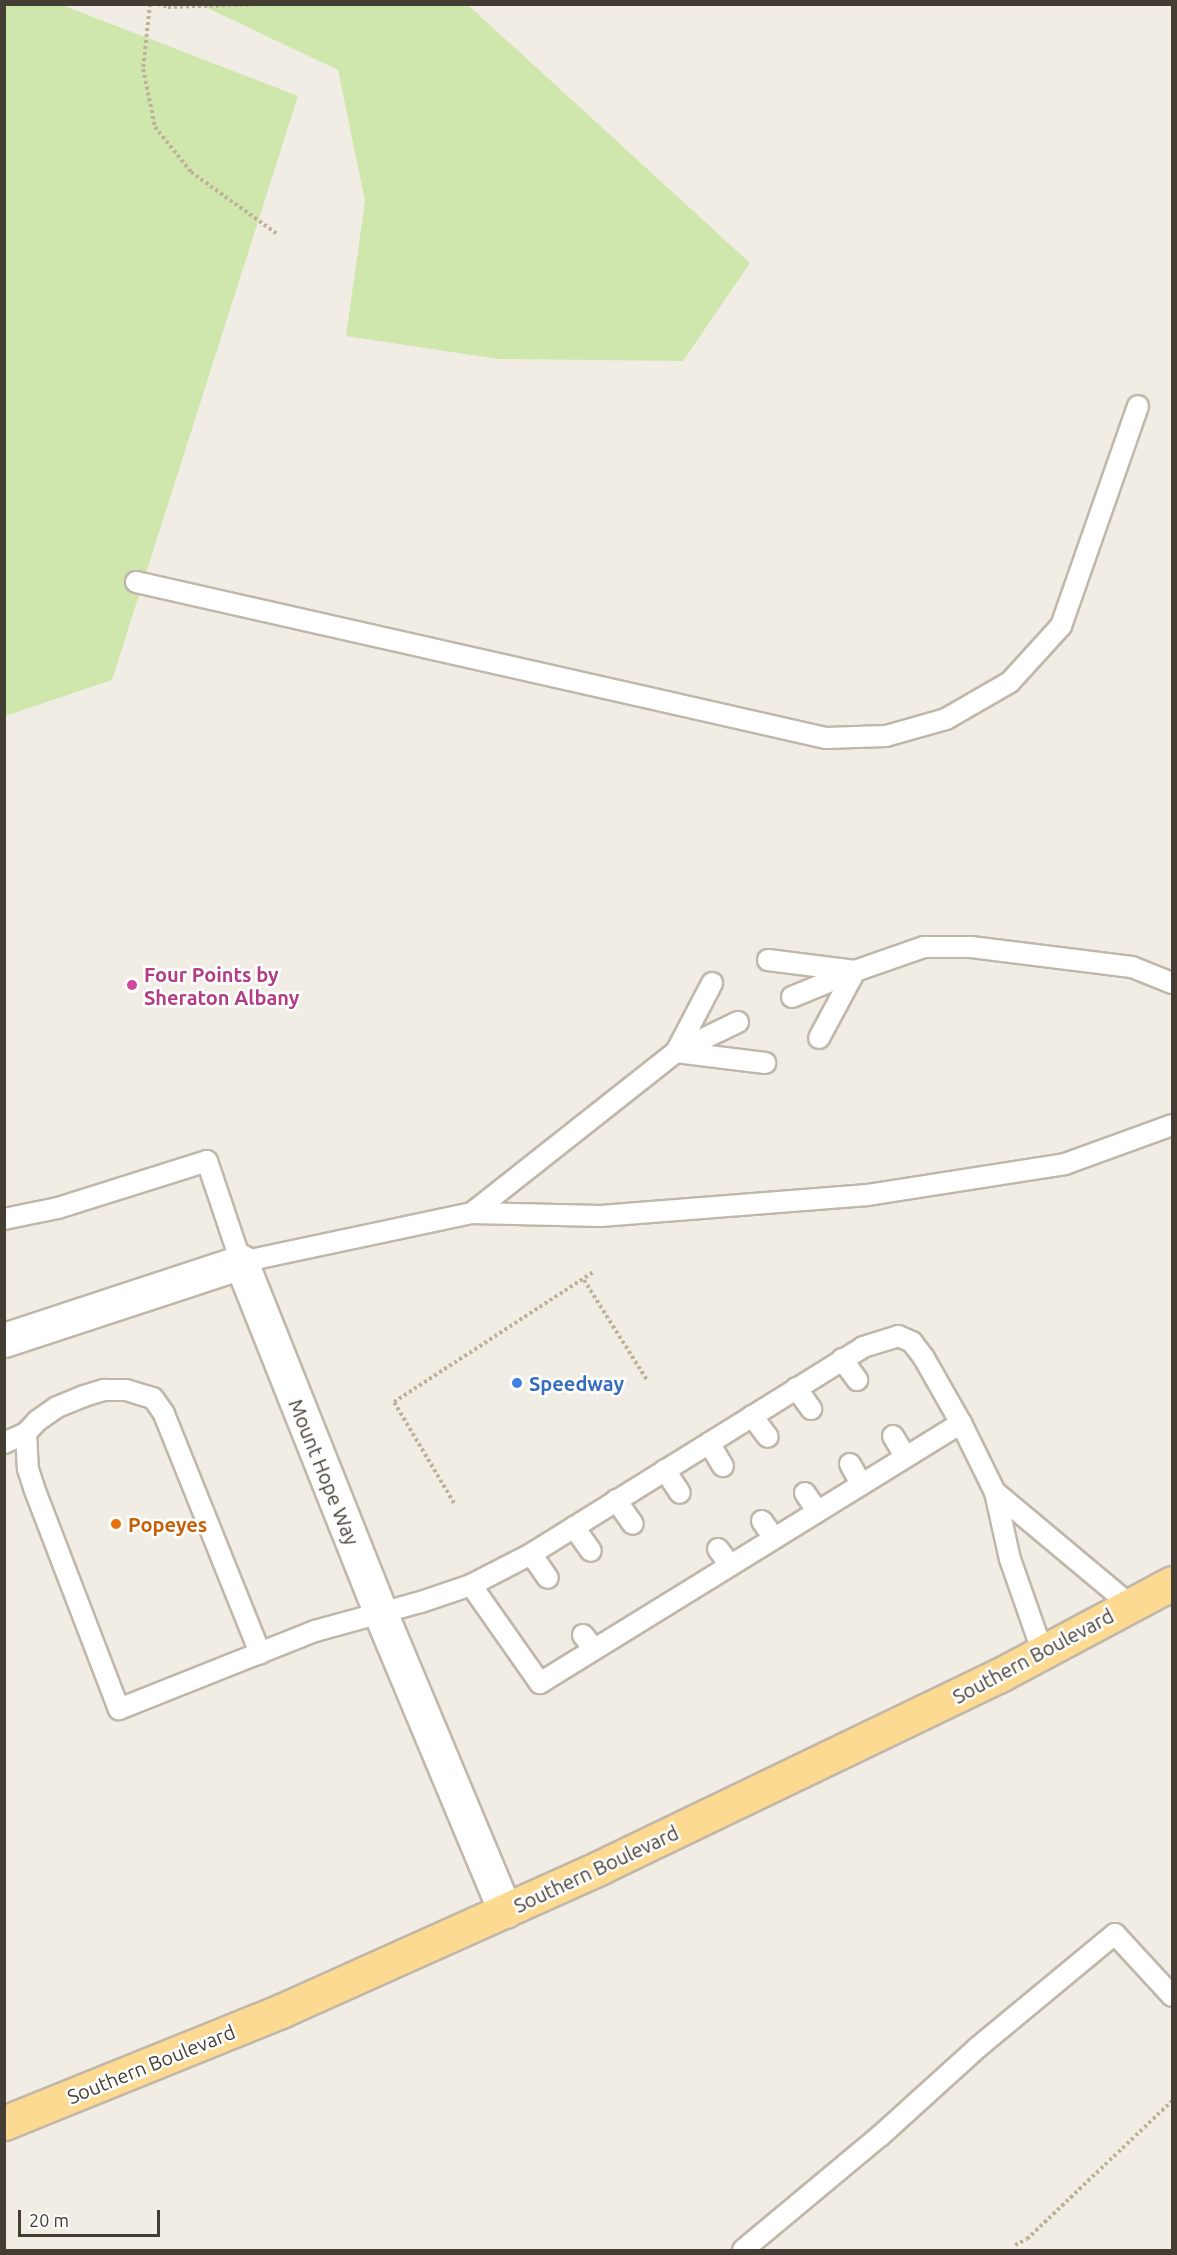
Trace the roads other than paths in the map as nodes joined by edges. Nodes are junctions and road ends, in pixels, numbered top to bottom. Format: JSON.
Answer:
{"nodes":[{"id":1,"x":1138,"y":406,"type":"dead end"},
{"id":2,"x":136,"y":582,"type":"dead end"},
{"id":3,"x":768,"y":960,"type":"dead end"},
{"id":4,"x":855,"y":971,"type":"junction"},
{"id":5,"x":712,"y":983,"type":"dead end"},
{"id":6,"x":1173,"y":983,"type":"edge"},
{"id":7,"x":792,"y":997,"type":"dead end"},
{"id":8,"x":738,"y":1022,"type":"dead end"},
{"id":9,"x":819,"y":1038,"type":"dead end"},
{"id":10,"x":676,"y":1052,"type":"junction"},
{"id":11,"x":765,"y":1063,"type":"dead end"},
{"id":12,"x":1173,"y":1125,"type":"edge"},
{"id":13,"x":472,"y":1213,"type":"junction"},
{"id":14,"x":4,"y":1219,"type":"edge"},
{"id":15,"x":241,"y":1262,"type":"junction"},
{"id":16,"x":4,"y":1340,"type":"edge"},
{"id":17,"x":842,"y":1359,"type":"junction"},
{"id":18,"x":857,"y":1380,"type":"dead end"},
{"id":19,"x":796,"y":1388,"type":"junction"},
{"id":20,"x":811,"y":1409,"type":"dead end"},
{"id":21,"x":752,"y":1416,"type":"junction"},
{"id":22,"x":961,"y":1423,"type":"junction"},
{"id":23,"x":26,"y":1433,"type":"junction"},
{"id":24,"x":893,"y":1436,"type":"dead end"},
{"id":25,"x":768,"y":1437,"type":"dead end"},
{"id":26,"x":4,"y":1443,"type":"edge"},
{"id":27,"x":709,"y":1443,"type":"junction"},
{"id":28,"x":905,"y":1456,"type":"junction"},
{"id":29,"x":850,"y":1464,"type":"dead end"},
{"id":30,"x":723,"y":1466,"type":"dead end"},
{"id":31,"x":665,"y":1470,"type":"junction"},
{"id":32,"x":861,"y":1484,"type":"junction"},
{"id":33,"x":995,"y":1492,"type":"junction"},
{"id":34,"x":805,"y":1493,"type":"dead end"},
{"id":35,"x":680,"y":1494,"type":"dead end"},
{"id":36,"x":616,"y":1500,"type":"junction"},
{"id":37,"x":817,"y":1511,"type":"junction"},
{"id":38,"x":762,"y":1521,"type":"dead end"},
{"id":39,"x":633,"y":1524,"type":"dead end"},
{"id":40,"x":574,"y":1527,"type":"junction"},
{"id":41,"x":774,"y":1538,"type":"junction"},
{"id":42,"x":718,"y":1549,"type":"dead end"},
{"id":43,"x":591,"y":1551,"type":"dead end"},
{"id":44,"x":531,"y":1554,"type":"junction"},
{"id":45,"x":730,"y":1565,"type":"junction"},
{"id":46,"x":548,"y":1578,"type":"dead end"},
{"id":47,"x":1173,"y":1583,"type":"edge"},
{"id":48,"x":471,"y":1585,"type":"junction"},
{"id":49,"x":1130,"y":1605,"type":"junction"},
{"id":50,"x":380,"y":1612,"type":"junction"},
{"id":51,"x":260,"y":1653,"type":"junction"},
{"id":52,"x":1043,"y":1653,"type":"junction"},
{"id":53,"x":505,"y":1911,"type":"junction"},
{"id":54,"x":1173,"y":1996,"type":"edge"},
{"id":55,"x":4,"y":2122,"type":"edge"},
{"id":56,"x":743,"y":2250,"type":"edge"}],
"edges":[{"from":1,"to":2,"type":"lane"},
{"from":3,"to":4,"type":"lane"},
{"from":4,"to":6,"type":"lane"},
{"from":4,"to":7,"type":"lane"},
{"from":4,"to":9,"type":"lane"},
{"from":5,"to":10,"type":"lane"},
{"from":8,"to":10,"type":"lane"},
{"from":10,"to":11,"type":"lane"},
{"from":10,"to":13,"type":"lane"},
{"from":12,"to":13,"type":"lane"},
{"from":13,"to":15,"type":"lane"},
{"from":14,"to":15,"type":"lane"},
{"from":15,"to":16,"type":"street"},
{"from":15,"to":50,"type":"street","name":"Mount Hope Way"},
{"from":17,"to":18,"type":"lane"},
{"from":17,"to":19,"type":"lane"},
{"from":17,"to":22,"type":"lane"},
{"from":19,"to":20,"type":"lane"},
{"from":19,"to":21,"type":"lane"},
{"from":21,"to":25,"type":"lane"},
{"from":21,"to":27,"type":"lane"},
{"from":22,"to":28,"type":"lane"},
{"from":22,"to":33,"type":"lane"},
{"from":23,"to":26,"type":"lane"},
{"from":23,"to":51,"type":"lane"},
{"from":23,"to":51,"type":"lane"},
{"from":24,"to":28,"type":"lane"},
{"from":27,"to":30,"type":"lane"},
{"from":27,"to":31,"type":"lane"},
{"from":28,"to":32,"type":"lane"},
{"from":29,"to":32,"type":"lane"},
{"from":31,"to":35,"type":"lane"},
{"from":31,"to":36,"type":"lane"},
{"from":32,"to":37,"type":"lane"},
{"from":33,"to":49,"type":"lane"},
{"from":33,"to":52,"type":"lane"},
{"from":34,"to":37,"type":"lane"},
{"from":36,"to":39,"type":"lane"},
{"from":36,"to":40,"type":"lane"},
{"from":37,"to":41,"type":"lane"},
{"from":38,"to":41,"type":"lane"},
{"from":40,"to":43,"type":"lane"},
{"from":40,"to":44,"type":"lane"},
{"from":41,"to":45,"type":"lane"},
{"from":42,"to":45,"type":"lane"},
{"from":44,"to":46,"type":"lane"},
{"from":44,"to":48,"type":"lane"},
{"from":45,"to":48,"type":"lane"},
{"from":47,"to":49,"type":"main road","name":"Southern Boulevard"},
{"from":48,"to":50,"type":"lane"},
{"from":49,"to":52,"type":"main road","name":"Southern Boulevard"},
{"from":50,"to":51,"type":"lane"},
{"from":50,"to":53,"type":"street","name":"Mount Hope Way"},
{"from":52,"to":53,"type":"main road","name":"Southern Boulevard"},
{"from":53,"to":55,"type":"main road","name":"Southern Boulevard"},
{"from":54,"to":56,"type":"lane"}]}
